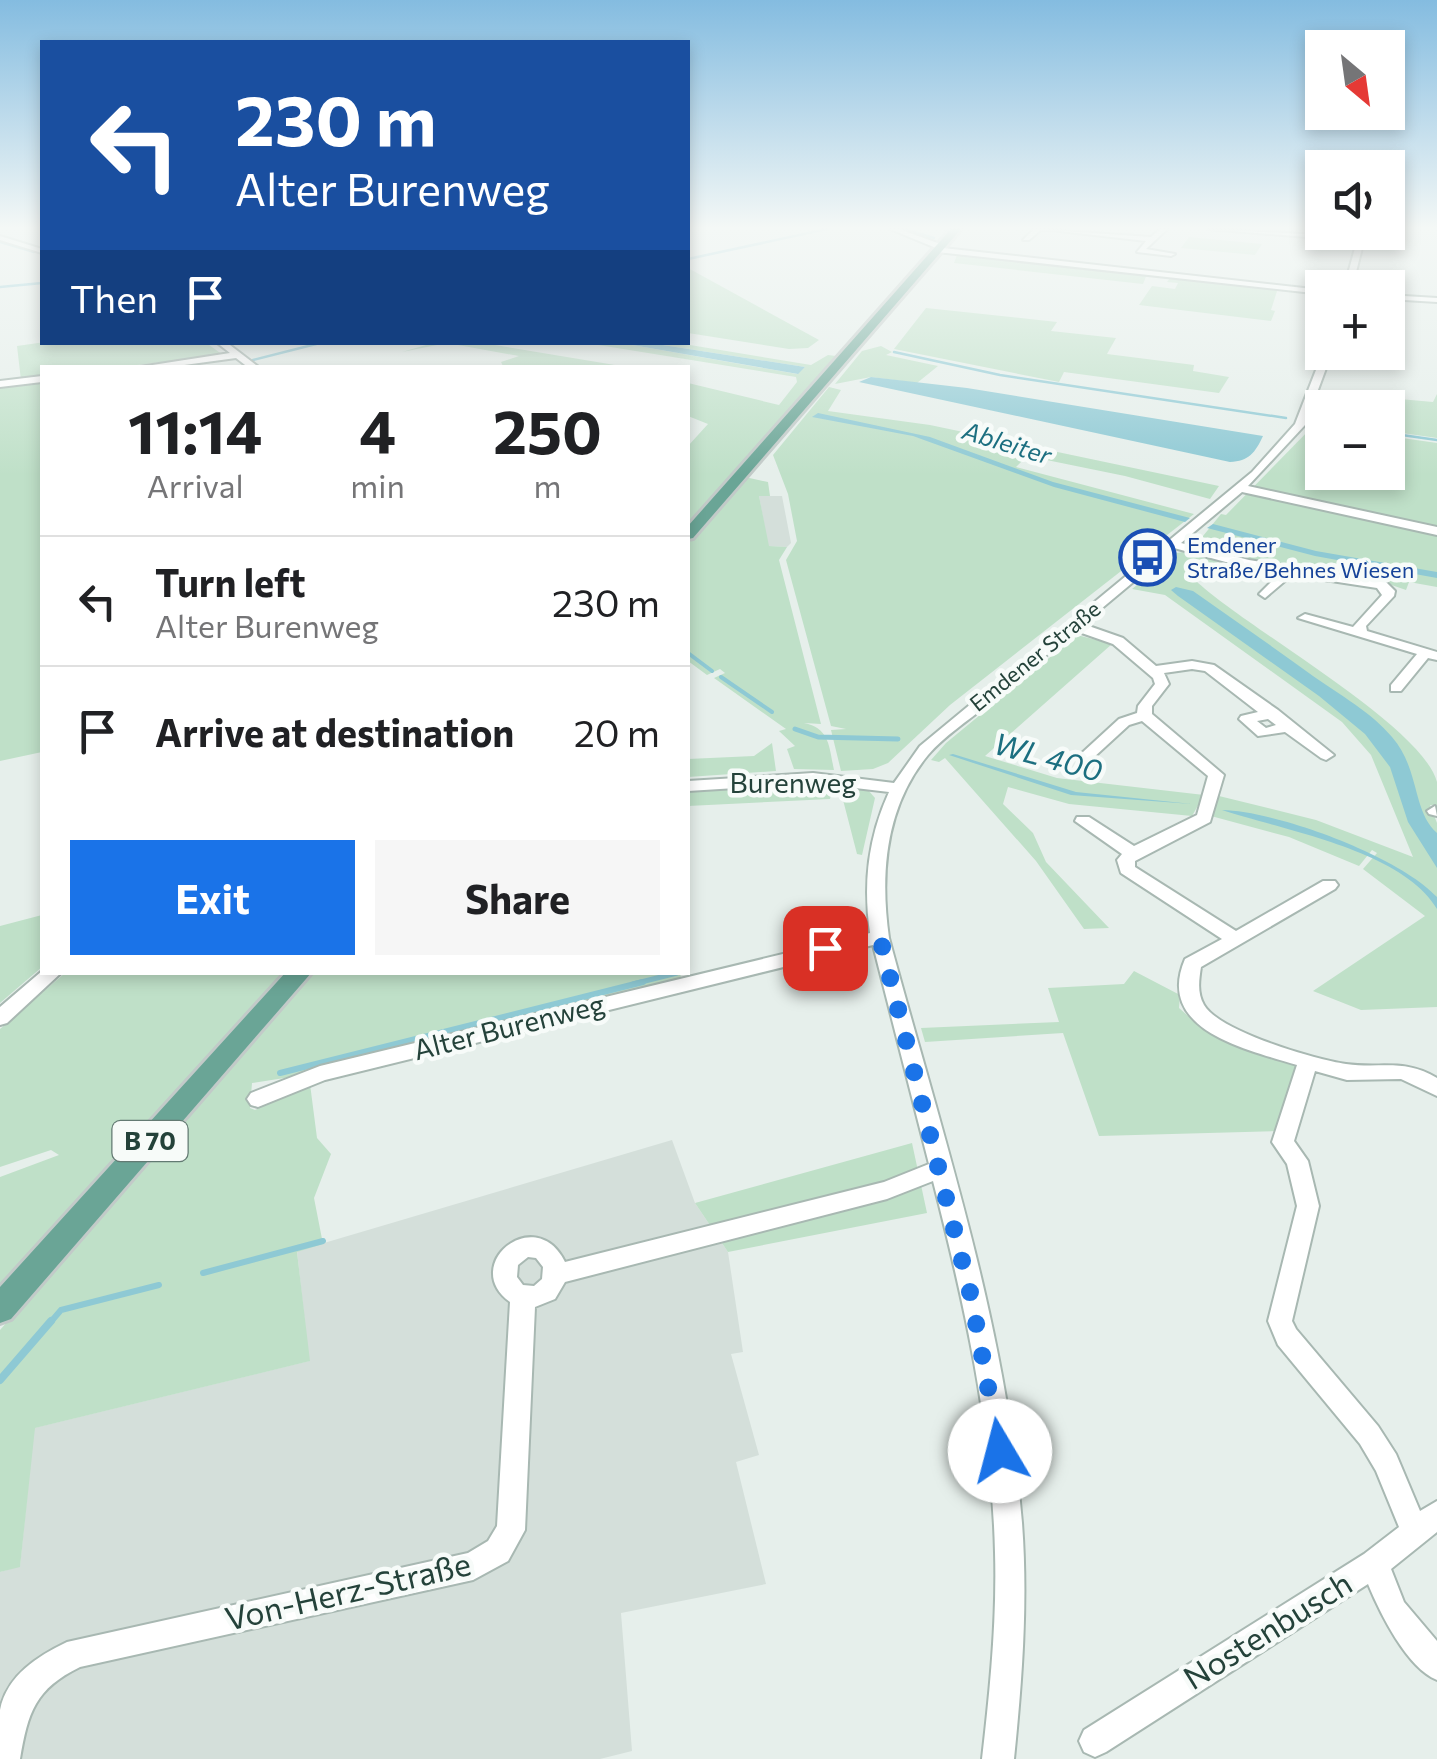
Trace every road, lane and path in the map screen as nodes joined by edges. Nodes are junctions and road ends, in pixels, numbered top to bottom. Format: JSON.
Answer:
{"nodes":[{"id":1,"x":883,"y":311,"type":"edge"},
{"id":2,"x":224,"y":345,"type":"edge"},
{"id":3,"x":238,"y":355,"type":"junction"},
{"id":4,"x":160,"y":365,"type":"edge"},
{"id":5,"x":252,"y":365,"type":"edge"},
{"id":6,"x":1321,"y":370,"type":"edge"},
{"id":7,"x":40,"y":379,"type":"edge"},
{"id":8,"x":0,"y":384,"type":"edge"},
{"id":9,"x":1240,"y":488,"type":"junction"},
{"id":10,"x":1437,"y":531,"type":"edge"},
{"id":11,"x":690,"y":532,"type":"edge"},
{"id":12,"x":1172,"y":544,"type":"junction"},
{"id":13,"x":1290,"y":570,"type":"junction"},
{"id":14,"x":1265,"y":594,"type":"dead end"},
{"id":15,"x":1305,"y":618,"type":"dead end"},
{"id":16,"x":1073,"y":625,"type":"junction"},
{"id":17,"x":1361,"y":632,"type":"junction"},
{"id":18,"x":1431,"y":655,"type":"edge"},
{"id":19,"x":1152,"y":671,"type":"junction"},
{"id":20,"x":1396,"y":688,"type":"dead end"},
{"id":21,"x":1272,"y":713,"type":"junction"},
{"id":22,"x":1144,"y":714,"type":"junction"},
{"id":23,"x":1290,"y":726,"type":"junction"},
{"id":24,"x":1326,"y":754,"type":"dead end"},
{"id":25,"x":1088,"y":755,"type":"dead end"},
{"id":26,"x":690,"y":786,"type":"edge"},
{"id":27,"x":898,"y":788,"type":"junction"},
{"id":28,"x":1083,"y":821,"type":"dead end"},
{"id":29,"x":1133,"y":853,"type":"junction"},
{"id":30,"x":1328,"y":885,"type":"dead end"},
{"id":31,"x":880,"y":938,"type":"junction"},
{"id":32,"x":1236,"y":939,"type":"junction"},
{"id":33,"x":50,"y":975,"type":"edge"},
{"id":34,"x":297,"y":975,"type":"edge"},
{"id":35,"x":0,"y":1018,"type":"edge"},
{"id":36,"x":1308,"y":1061,"type":"junction"},
{"id":37,"x":1437,"y":1088,"type":"edge"},
{"id":38,"x":258,"y":1099,"type":"dead end"},
{"id":39,"x":942,"y":1179,"type":"junction"},
{"id":40,"x":558,"y":1274,"type":"junction"},
{"id":41,"x":523,"y":1295,"type":"junction"},
{"id":42,"x":0,"y":1309,"type":"edge"},
{"id":43,"x":1425,"y":1523,"type":"edge"},
{"id":44,"x":1374,"y":1564,"type":"junction"},
{"id":45,"x":1437,"y":1665,"type":"edge"},
{"id":46,"x":1095,"y":1741,"type":"dead end"},
{"id":47,"x":4,"y":1759,"type":"edge"},
{"id":48,"x":998,"y":1759,"type":"edge"}],
"edges":[{"from":1,"to":11,"type":"main road"},
{"from":2,"to":3,"type":"street"},
{"from":3,"to":4,"type":"street"},
{"from":3,"to":5,"type":"street"},
{"from":6,"to":9,"type":"street","name":"Emdener Straße"},
{"from":7,"to":8,"type":"street"},
{"from":9,"to":10,"type":"street"},
{"from":9,"to":12,"type":"street","name":"Emdener Straße"},
{"from":12,"to":13,"type":"street"},
{"from":12,"to":16,"type":"street","name":"Emdener Straße"},
{"from":13,"to":14,"type":"street"},
{"from":13,"to":17,"type":"street"},
{"from":15,"to":17,"type":"street"},
{"from":16,"to":19,"type":"street"},
{"from":16,"to":27,"type":"street","name":"Emdener Straße"},
{"from":17,"to":18,"type":"street"},
{"from":18,"to":20,"type":"street"},
{"from":19,"to":21,"type":"street"},
{"from":19,"to":22,"type":"street"},
{"from":21,"to":23,"type":"street"},
{"from":21,"to":23,"type":"street"},
{"from":22,"to":25,"type":"street"},
{"from":22,"to":29,"type":"street"},
{"from":23,"to":24,"type":"street"},
{"from":26,"to":27,"type":"street","name":"Burenweg"},
{"from":27,"to":31,"type":"street","name":"Emdener Straße"},
{"from":28,"to":29,"type":"street"},
{"from":29,"to":32,"type":"street"},
{"from":30,"to":32,"type":"street"},
{"from":31,"to":38,"type":"street","name":"Alter Burenweg"},
{"from":31,"to":39,"type":"street","name":"Emdener Straße"},
{"from":32,"to":36,"type":"street"},
{"from":33,"to":35,"type":"street"},
{"from":34,"to":42,"type":"main road","number":"B 70"},
{"from":36,"to":37,"type":"street"},
{"from":36,"to":43,"type":"street"},
{"from":39,"to":40,"type":"street"},
{"from":39,"to":48,"type":"street","name":"Emdener Straße"},
{"from":40,"to":41,"type":"street"},
{"from":40,"to":41,"type":"street","name":"Von-Herz-Straße"},
{"from":41,"to":47,"type":"street","name":"Von-Herz-Straße"},
{"from":43,"to":44,"type":"street","name":"Nostenbusch"},
{"from":44,"to":45,"type":"street"},
{"from":44,"to":46,"type":"street","name":"Nostenbusch"}]}
